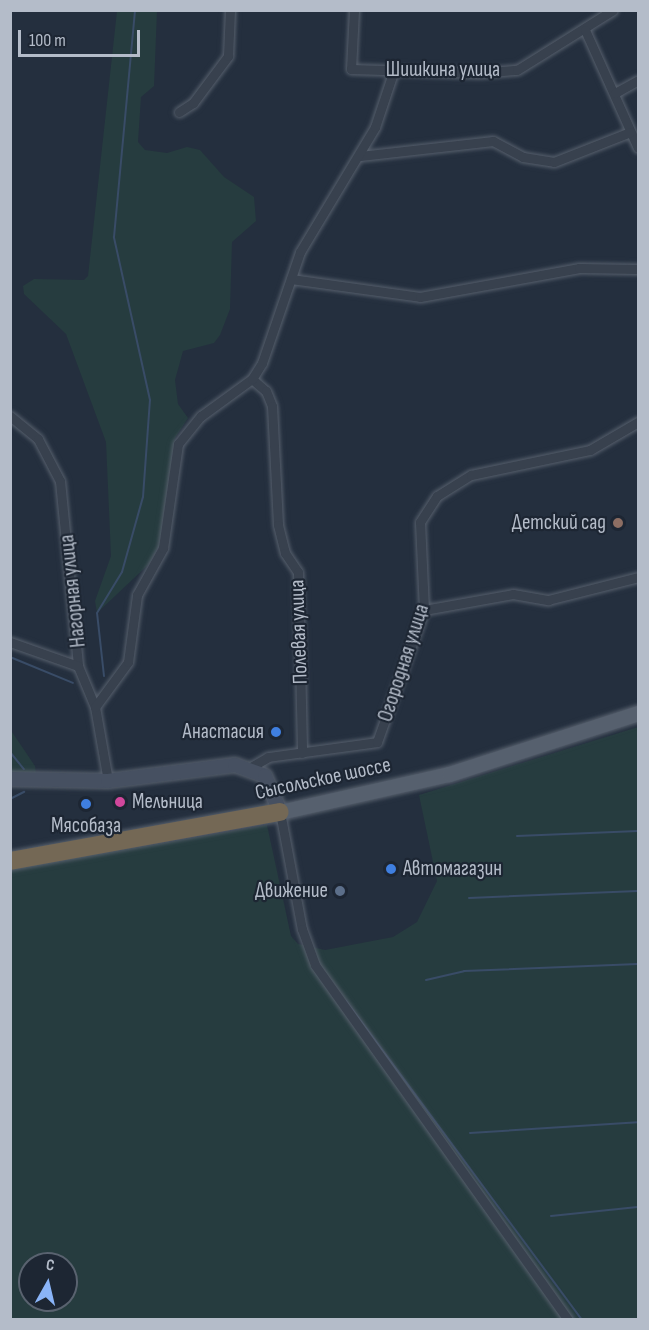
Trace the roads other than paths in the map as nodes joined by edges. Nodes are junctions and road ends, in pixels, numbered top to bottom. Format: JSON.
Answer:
{"nodes":[{"id":1,"x":230,"y":10,"type":"edge"},
{"id":2,"x":354,"y":10,"type":"edge"},
{"id":3,"x":613,"y":10,"type":"edge"},
{"id":4,"x":585,"y":30,"type":"junction"},
{"id":5,"x":394,"y":70,"type":"junction"},
{"id":6,"x":639,"y":80,"type":"edge"},
{"id":7,"x":615,"y":93,"type":"junction"},
{"id":8,"x":179,"y":112,"type":"dead end"},
{"id":9,"x":630,"y":132,"type":"junction"},
{"id":10,"x":639,"y":148,"type":"edge"},
{"id":11,"x":360,"y":156,"type":"junction"},
{"id":12,"x":639,"y":269,"type":"edge"},
{"id":13,"x":291,"y":279,"type":"junction"},
{"id":14,"x":252,"y":379,"type":"junction"},
{"id":15,"x":10,"y":416,"type":"edge"},
{"id":16,"x":639,"y":422,"type":"edge"},
{"id":17,"x":639,"y":577,"type":"edge"},
{"id":18,"x":424,"y":610,"type":"junction"},
{"id":19,"x":10,"y":642,"type":"edge"},
{"id":20,"x":78,"y":666,"type":"junction"},
{"id":21,"x":95,"y":707,"type":"junction"},
{"id":22,"x":639,"y":713,"type":"edge"},
{"id":23,"x":302,"y":753,"type":"junction"},
{"id":24,"x":251,"y":767,"type":"junction"},
{"id":25,"x":10,"y":779,"type":"edge"},
{"id":26,"x":108,"y":781,"type":"junction"},
{"id":27,"x":280,"y":812,"type":"junction"},
{"id":28,"x":10,"y":861,"type":"edge"},
{"id":29,"x":568,"y":1320,"type":"edge"}],
"edges":[{"from":1,"to":8,"type":"street"},
{"from":2,"to":5,"type":"street","name":"Шишкина улица"},
{"from":3,"to":4,"type":"street","name":"Шишкина улица"},
{"from":4,"to":5,"type":"street","name":"Шишкина улица"},
{"from":4,"to":7,"type":"street"},
{"from":5,"to":11,"type":"street"},
{"from":6,"to":7,"type":"street"},
{"from":7,"to":9,"type":"street"},
{"from":9,"to":10,"type":"street"},
{"from":9,"to":11,"type":"street"},
{"from":11,"to":13,"type":"street"},
{"from":12,"to":13,"type":"street"},
{"from":13,"to":14,"type":"street"},
{"from":14,"to":21,"type":"street"},
{"from":14,"to":23,"type":"street","name":"Полевая улица"},
{"from":15,"to":20,"type":"street","name":"Нагорная улица"},
{"from":16,"to":18,"type":"street","name":"Огородная улица"},
{"from":17,"to":18,"type":"street"},
{"from":18,"to":23,"type":"street","name":"Огородная улица"},
{"from":19,"to":20,"type":"street"},
{"from":20,"to":21,"type":"street","name":"Нагорная улица"},
{"from":21,"to":26,"type":"street","name":"Нагорная улица"},
{"from":22,"to":27,"type":"main road","name":"Сысольское шоссе"},
{"from":23,"to":24,"type":"street","name":"Огородная улица"},
{"from":24,"to":26,"type":"main road"},
{"from":24,"to":27,"type":"main road"},
{"from":25,"to":26,"type":"main road"},
{"from":27,"to":28,"type":"highway","name":"Сысольское шоссе"},
{"from":27,"to":29,"type":"street"}]}
